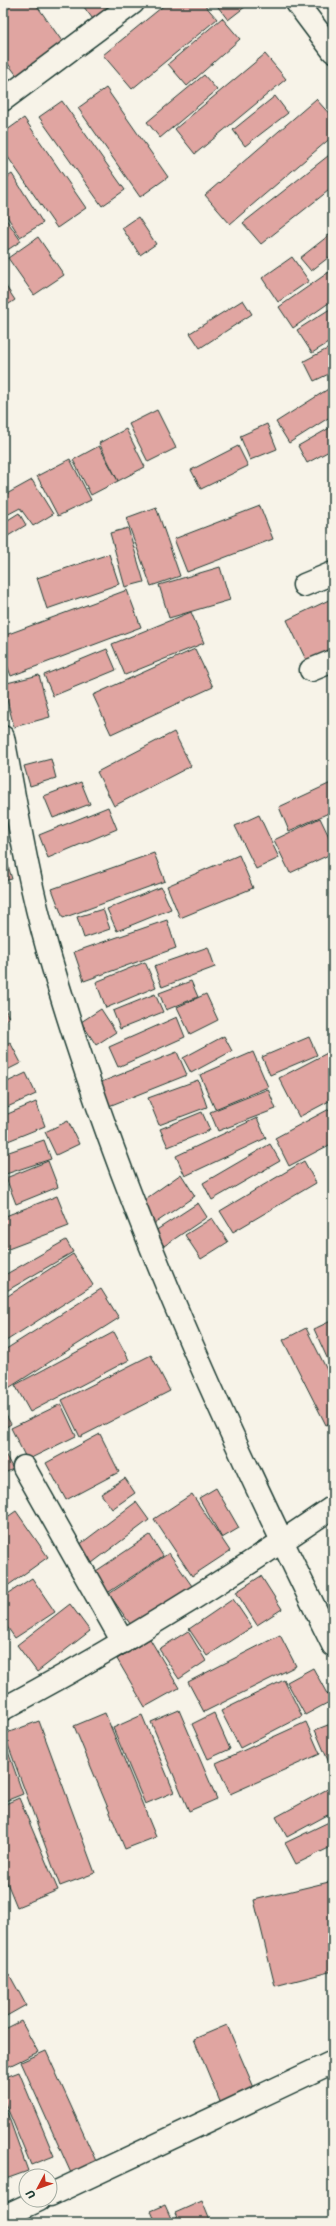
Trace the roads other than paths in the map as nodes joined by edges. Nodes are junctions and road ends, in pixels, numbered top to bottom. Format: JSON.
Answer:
{"nodes":[{"id":1,"x":133,"y":3,"type":"edge"},
{"id":2,"x":297,"y":3,"type":"edge"},
{"id":3,"x":333,"y":51,"type":"edge"},
{"id":4,"x":3,"y":100,"type":"edge"},
{"id":5,"x":333,"y":573,"type":"edge"},
{"id":6,"x":304,"y":585,"type":"dead end"},
{"id":7,"x":333,"y":661,"type":"edge"},
{"id":8,"x":311,"y":670,"type":"dead end"},
{"id":9,"x":3,"y":737,"type":"edge"},
{"id":10,"x":24,"y":1467,"type":"dead end"},
{"id":11,"x":333,"y":1507,"type":"edge"},
{"id":12,"x":282,"y":1542,"type":"junction"},
{"id":13,"x":123,"y":1642,"type":"junction"},
{"id":14,"x":333,"y":1646,"type":"edge"},
{"id":15,"x":3,"y":1709,"type":"edge"},
{"id":16,"x":333,"y":2062,"type":"edge"},
{"id":17,"x":58,"y":2191,"type":"edge"},
{"id":18,"x":22,"y":2208,"type":"edge"},
{"id":19,"x":3,"y":2217,"type":"edge"}],
"edges":[{"from":1,"to":4,"type":"street"},
{"from":2,"to":3,"type":"street"},
{"from":5,"to":6,"type":"street"},
{"from":7,"to":8,"type":"street"},
{"from":9,"to":12,"type":"street"},
{"from":10,"to":13,"type":"street"},
{"from":11,"to":12,"type":"street"},
{"from":12,"to":13,"type":"street"},
{"from":12,"to":14,"type":"street"},
{"from":13,"to":15,"type":"street"},
{"from":16,"to":17,"type":"street"},
{"from":18,"to":19,"type":"street"}]}
